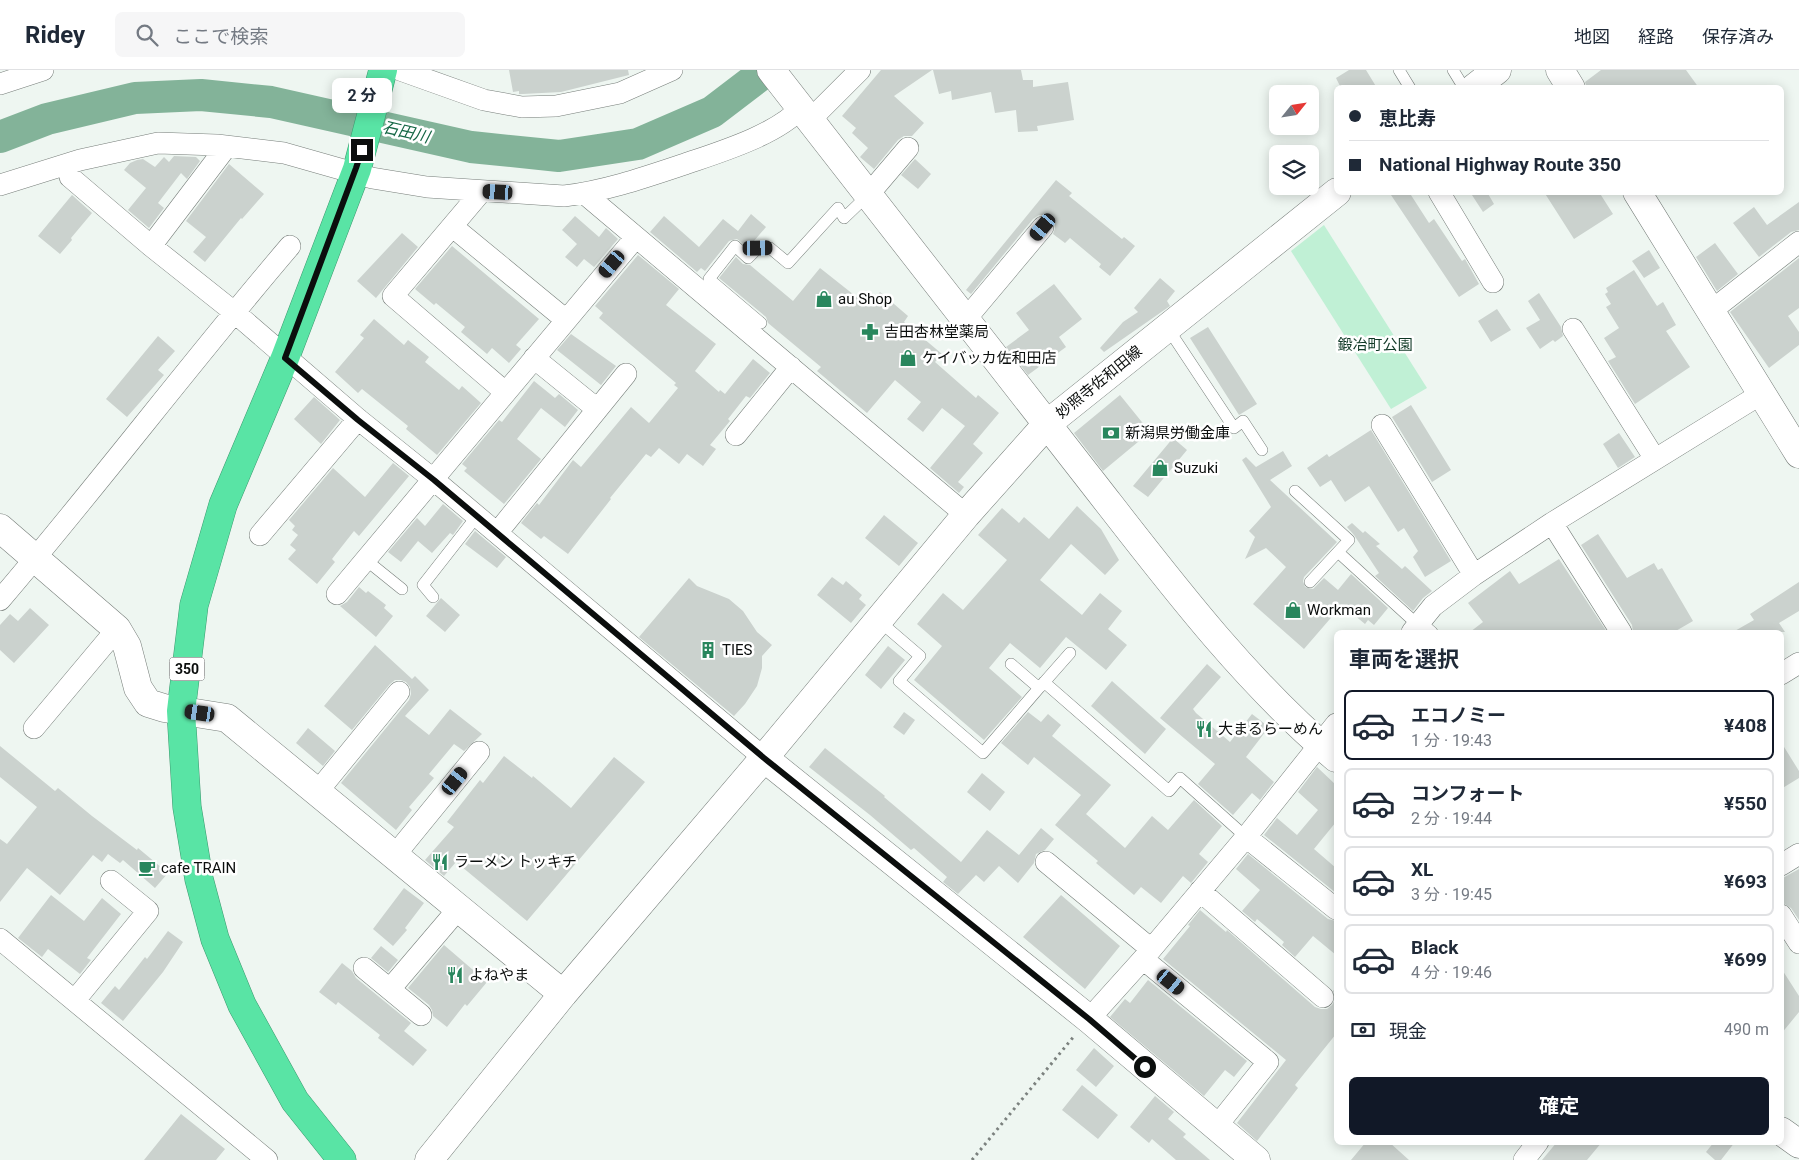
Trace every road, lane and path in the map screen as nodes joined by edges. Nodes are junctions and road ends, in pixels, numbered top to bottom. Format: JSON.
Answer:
{"nodes":[{"id":1,"x":43,"y":70,"type":"edge"},
{"id":2,"x":672,"y":70,"type":"edge"},
{"id":3,"x":771,"y":70,"type":"edge"},
{"id":4,"x":860,"y":70,"type":"edge"},
{"id":5,"x":1399,"y":70,"type":"edge"},
{"id":6,"x":1453,"y":70,"type":"edge"},
{"id":7,"x":1497,"y":70,"type":"edge"},
{"id":8,"x":1560,"y":70,"type":"edge"},
{"id":9,"x":389,"y":72,"type":"edge"},
{"id":10,"x":0,"y":84,"type":"edge"},
{"id":11,"x":1408,"y":85,"type":"edge"},
{"id":12,"x":1462,"y":85,"type":"edge"},
{"id":13,"x":1478,"y":85,"type":"edge"},
{"id":14,"x":1569,"y":85,"type":"edge"},
{"id":15,"x":802,"y":110,"type":"junction"},
{"id":16,"x":227,"y":146,"type":"junction"},
{"id":17,"x":908,"y":148,"type":"dead end"},
{"id":18,"x":356,"y":171,"type":"junction"},
{"id":19,"x":70,"y":178,"type":"dead end"},
{"id":20,"x":0,"y":185,"type":"edge"},
{"id":21,"x":481,"y":192,"type":"junction"},
{"id":22,"x":585,"y":194,"type":"junction"},
{"id":23,"x":1334,"y":194,"type":"edge"},
{"id":24,"x":868,"y":195,"type":"junction"},
{"id":25,"x":1441,"y":195,"type":"edge"},
{"id":26,"x":1638,"y":195,"type":"edge"},
{"id":27,"x":453,"y":227,"type":"junction"},
{"id":28,"x":1043,"y":227,"type":"dead end"},
{"id":29,"x":636,"y":237,"type":"junction"},
{"id":30,"x":1799,"y":242,"type":"edge"},
{"id":31,"x":152,"y":246,"type":"junction"},
{"id":32,"x":290,"y":246,"type":"dead end"},
{"id":33,"x":1493,"y":282,"type":"dead end"},
{"id":34,"x":1710,"y":310,"type":"junction"},
{"id":35,"x":234,"y":312,"type":"junction"},
{"id":36,"x":566,"y":320,"type":"junction"},
{"id":37,"x":965,"y":320,"type":"junction"},
{"id":38,"x":761,"y":323,"type":"dead end"},
{"id":39,"x":1167,"y":327,"type":"junction"},
{"id":40,"x":1572,"y":329,"type":"dead end"},
{"id":41,"x":285,"y":358,"type":"junction"},
{"id":42,"x":534,"y":358,"type":"junction"},
{"id":43,"x":791,"y":367,"type":"junction"},
{"id":44,"x":626,"y":374,"type":"dead end"},
{"id":45,"x":505,"y":392,"type":"junction"},
{"id":46,"x":1761,"y":394,"type":"junction"},
{"id":47,"x":597,"y":409,"type":"junction"},
{"id":48,"x":358,"y":420,"type":"junction"},
{"id":49,"x":1046,"y":424,"type":"junction"},
{"id":50,"x":1382,"y":425,"type":"dead end"},
{"id":51,"x":736,"y":435,"type":"dead end"},
{"id":52,"x":1262,"y":450,"type":"dead end"},
{"id":53,"x":1799,"y":454,"type":"edge"},
{"id":54,"x":1655,"y":459,"type":"junction"},
{"id":55,"x":434,"y":480,"type":"junction"},
{"id":56,"x":1295,"y":491,"type":"dead end"},
{"id":57,"x":966,"y":515,"type":"junction"},
{"id":58,"x":477,"y":516,"type":"junction"},
{"id":59,"x":1552,"y":523,"type":"junction"},
{"id":60,"x":0,"y":528,"type":"edge"},
{"id":61,"x":497,"y":533,"type":"junction"},
{"id":62,"x":260,"y":535,"type":"dead end"},
{"id":63,"x":1338,"y":552,"type":"junction"},
{"id":64,"x":36,"y":558,"type":"junction"},
{"id":65,"x":366,"y":560,"type":"junction"},
{"id":66,"x":1474,"y":575,"type":"junction"},
{"id":67,"x":1310,"y":582,"type":"dead end"},
{"id":68,"x":402,"y":589,"type":"dead end"},
{"id":69,"x":337,"y":594,"type":"dead end"},
{"id":70,"x":433,"y":597,"type":"dead end"},
{"id":71,"x":0,"y":600,"type":"edge"},
{"id":72,"x":878,"y":620,"type":"junction"},
{"id":73,"x":1421,"y":628,"type":"edge"},
{"id":74,"x":117,"y":629,"type":"junction"},
{"id":75,"x":1620,"y":630,"type":"edge"},
{"id":76,"x":1070,"y":653,"type":"dead end"},
{"id":77,"x":1799,"y":663,"type":"edge"},
{"id":78,"x":1011,"y":664,"type":"dead end"},
{"id":79,"x":1784,"y":672,"type":"edge"},
{"id":80,"x":1042,"y":685,"type":"junction"},
{"id":81,"x":399,"y":692,"type":"dead end"},
{"id":82,"x":182,"y":710,"type":"junction"},
{"id":83,"x":34,"y":728,"type":"dead end"},
{"id":84,"x":1331,"y":742,"type":"edge"},
{"id":85,"x":479,"y":752,"type":"dead end"},
{"id":86,"x":764,"y":758,"type":"junction"},
{"id":87,"x":318,"y":791,"type":"junction"},
{"id":88,"x":1246,"y":837,"type":"junction"},
{"id":89,"x":1799,"y":854,"type":"edge"},
{"id":90,"x":395,"y":855,"type":"junction"},
{"id":91,"x":1046,"y":862,"type":"dead end"},
{"id":92,"x":1784,"y":863,"type":"edge"},
{"id":93,"x":111,"y":881,"type":"dead end"},
{"id":94,"x":1200,"y":892,"type":"junction"},
{"id":95,"x":1334,"y":907,"type":"edge"},
{"id":96,"x":459,"y":908,"type":"junction"},
{"id":97,"x":1784,"y":920,"type":"edge"},
{"id":98,"x":0,"y":939,"type":"edge"},
{"id":99,"x":1799,"y":943,"type":"edge"},
{"id":100,"x":1147,"y":954,"type":"junction"},
{"id":101,"x":364,"y":968,"type":"dead end"},
{"id":102,"x":390,"y":989,"type":"junction"},
{"id":103,"x":563,"y":994,"type":"junction"},
{"id":104,"x":1323,"y":997,"type":"dead end"},
{"id":105,"x":75,"y":1000,"type":"junction"},
{"id":106,"x":421,"y":1016,"type":"dead end"},
{"id":107,"x":1089,"y":1019,"type":"junction"},
{"id":108,"x":1216,"y":1126,"type":"junction"},
{"id":109,"x":1784,"y":1133,"type":"edge"},
{"id":110,"x":1799,"y":1144,"type":"edge"},
{"id":111,"x":1536,"y":1145,"type":"edge"},
{"id":112,"x":268,"y":1160,"type":"edge"},
{"id":113,"x":342,"y":1160,"type":"edge"},
{"id":114,"x":429,"y":1160,"type":"edge"},
{"id":115,"x":972,"y":1160,"type":"edge"},
{"id":116,"x":1256,"y":1160,"type":"edge"},
{"id":117,"x":1524,"y":1160,"type":"edge"}],
"edges":[{"from":1,"to":10,"type":"street"},
{"from":2,"to":9,"type":"street"},
{"from":3,"to":15,"type":"street","name":"妙照寺佐和田線"},
{"from":4,"to":15,"type":"street"},
{"from":5,"to":11,"type":"lane"},
{"from":6,"to":12,"type":"lane"},
{"from":7,"to":13,"type":"street"},
{"from":8,"to":14,"type":"street"},
{"from":9,"to":18,"type":"highway","number":"350"},
{"from":15,"to":22,"type":"street"},
{"from":15,"to":24,"type":"street","name":"妙照寺佐和田線"},
{"from":16,"to":18,"type":"street"},
{"from":16,"to":20,"type":"street"},
{"from":16,"to":31,"type":"street"},
{"from":17,"to":24,"type":"street"},
{"from":18,"to":21,"type":"street"},
{"from":18,"to":41,"type":"highway","number":"350"},
{"from":19,"to":31,"type":"street"},
{"from":21,"to":22,"type":"street"},
{"from":21,"to":27,"type":"street"},
{"from":22,"to":29,"type":"street"},
{"from":23,"to":39,"type":"street","name":"妙照寺佐和田線"},
{"from":24,"to":37,"type":"street","name":"妙照寺佐和田線"},
{"from":24,"to":38,"type":"lane"},
{"from":25,"to":33,"type":"street"},
{"from":26,"to":34,"type":"street"},
{"from":27,"to":36,"type":"street"},
{"from":27,"to":45,"type":"street"},
{"from":28,"to":37,"type":"street"},
{"from":29,"to":36,"type":"street"},
{"from":29,"to":43,"type":"street"},
{"from":30,"to":34,"type":"street"},
{"from":31,"to":35,"type":"street"},
{"from":32,"to":35,"type":"street"},
{"from":34,"to":46,"type":"street"},
{"from":35,"to":41,"type":"street"},
{"from":35,"to":64,"type":"street"},
{"from":36,"to":42,"type":"street"},
{"from":37,"to":49,"type":"street","name":"妙照寺佐和田線"},
{"from":39,"to":49,"type":"street","name":"妙照寺佐和田線"},
{"from":39,"to":52,"type":"lane"},
{"from":40,"to":54,"type":"street"},
{"from":41,"to":48,"type":"street"},
{"from":41,"to":82,"type":"highway","number":"350"},
{"from":42,"to":45,"type":"street"},
{"from":42,"to":47,"type":"street"},
{"from":43,"to":51,"type":"street"},
{"from":43,"to":57,"type":"street"},
{"from":44,"to":47,"type":"street"},
{"from":45,"to":55,"type":"street"},
{"from":46,"to":53,"type":"street"},
{"from":46,"to":54,"type":"street"},
{"from":47,"to":61,"type":"street"},
{"from":48,"to":55,"type":"street"},
{"from":48,"to":62,"type":"street"},
{"from":49,"to":57,"type":"street"},
{"from":49,"to":84,"type":"street"},
{"from":50,"to":66,"type":"street"},
{"from":54,"to":59,"type":"street"},
{"from":55,"to":58,"type":"street"},
{"from":55,"to":65,"type":"street"},
{"from":56,"to":63,"type":"lane"},
{"from":57,"to":72,"type":"street"},
{"from":58,"to":61,"type":"street"},
{"from":58,"to":70,"type":"lane"},
{"from":59,"to":66,"type":"street"},
{"from":59,"to":75,"type":"street"},
{"from":60,"to":64,"type":"street"},
{"from":61,"to":86,"type":"street"},
{"from":63,"to":67,"type":"lane"},
{"from":63,"to":73,"type":"lane"},
{"from":64,"to":71,"type":"street"},
{"from":64,"to":74,"type":"street"},
{"from":65,"to":68,"type":"lane"},
{"from":65,"to":69,"type":"street"},
{"from":66,"to":73,"type":"street"},
{"from":72,"to":80,"type":"lane"},
{"from":72,"to":86,"type":"street"},
{"from":74,"to":82,"type":"street"},
{"from":74,"to":83,"type":"street"},
{"from":76,"to":80,"type":"lane"},
{"from":77,"to":79,"type":"street"},
{"from":78,"to":80,"type":"lane"},
{"from":80,"to":88,"type":"lane"},
{"from":81,"to":87,"type":"street"},
{"from":82,"to":87,"type":"street"},
{"from":82,"to":113,"type":"highway","number":"350"},
{"from":84,"to":88,"type":"street"},
{"from":85,"to":90,"type":"street"},
{"from":86,"to":103,"type":"street"},
{"from":86,"to":107,"type":"street"},
{"from":87,"to":90,"type":"street"},
{"from":88,"to":94,"type":"street"},
{"from":88,"to":95,"type":"street"},
{"from":89,"to":92,"type":"street"},
{"from":90,"to":96,"type":"street"},
{"from":91,"to":100,"type":"street"},
{"from":93,"to":105,"type":"street"},
{"from":94,"to":100,"type":"street"},
{"from":94,"to":104,"type":"street"},
{"from":96,"to":102,"type":"street"},
{"from":96,"to":103,"type":"street"},
{"from":97,"to":99,"type":"street"},
{"from":98,"to":105,"type":"street"},
{"from":100,"to":107,"type":"street"},
{"from":100,"to":108,"type":"street"},
{"from":101,"to":102,"type":"street"},
{"from":102,"to":106,"type":"street"},
{"from":103,"to":114,"type":"street"},
{"from":105,"to":112,"type":"street"},
{"from":107,"to":108,"type":"street"},
{"from":107,"to":115,"type":"path"},
{"from":108,"to":116,"type":"street"},
{"from":109,"to":110,"type":"street"},
{"from":111,"to":117,"type":"street"}]}
